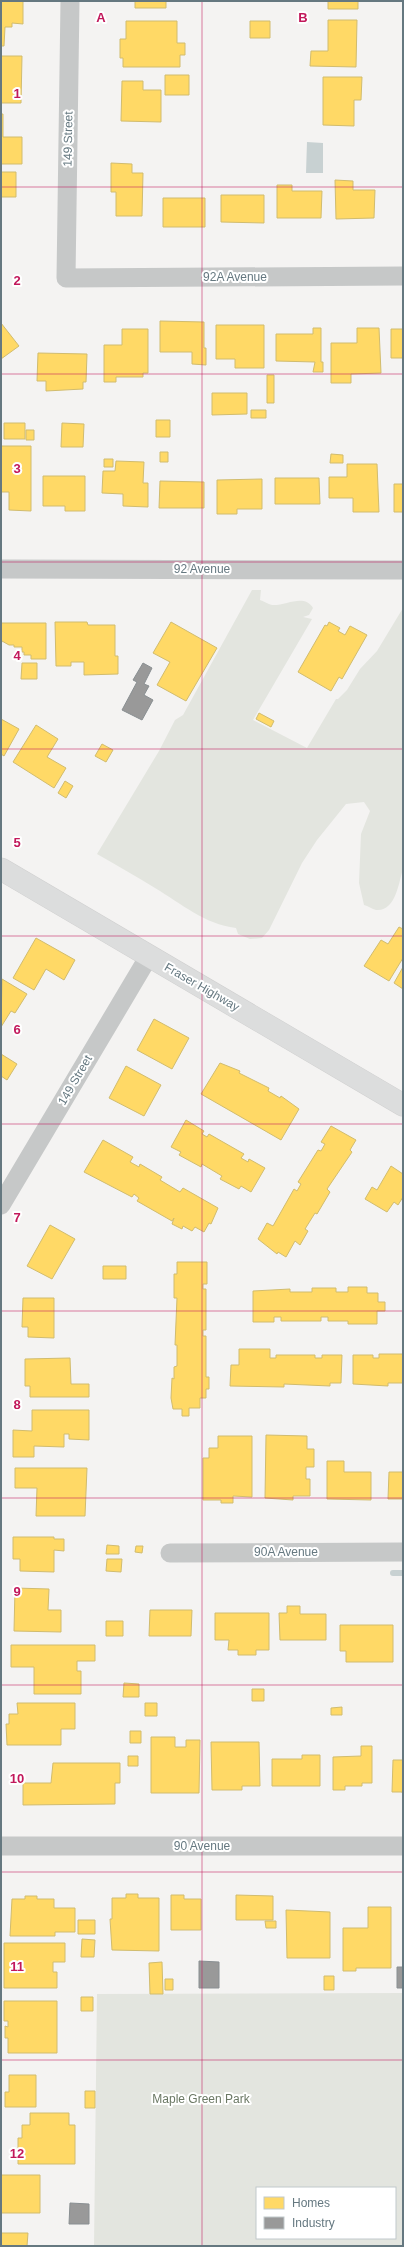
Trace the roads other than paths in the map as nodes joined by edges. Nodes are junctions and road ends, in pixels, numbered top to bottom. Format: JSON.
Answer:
{"nodes":[{"id":1,"x":70,"y":1,"type":"edge"},
{"id":2,"x":403,"y":276,"type":"edge"},
{"id":3,"x":66,"y":278,"type":"joint"},
{"id":4,"x":1,"y":569,"type":"edge"},
{"id":5,"x":403,"y":570,"type":"edge"},
{"id":6,"x":1,"y":869,"type":"edge"},
{"id":7,"x":149,"y":956,"type":"junction"},
{"id":8,"x":403,"y":1105,"type":"edge"},
{"id":9,"x":1,"y":1205,"type":"edge"},
{"id":10,"x":403,"y":1552,"type":"edge"},
{"id":11,"x":170,"y":1553,"type":"dead end"},
{"id":12,"x":1,"y":1846,"type":"edge"},
{"id":13,"x":403,"y":1846,"type":"edge"}],
"edges":[{"from":1,"to":3,"type":"street","name":"149 Street"},
{"from":2,"to":3,"type":"street","name":"92A Avenue"},
{"from":4,"to":5,"type":"street","name":"92 Avenue"},
{"from":6,"to":7,"type":"main road","name":"Fraser Highway"},
{"from":7,"to":8,"type":"main road","name":"Fraser Highway"},
{"from":7,"to":9,"type":"street","name":"149 Street"},
{"from":10,"to":11,"type":"street","name":"90A Avenue"},
{"from":12,"to":13,"type":"street","name":"90 Avenue"}]}
